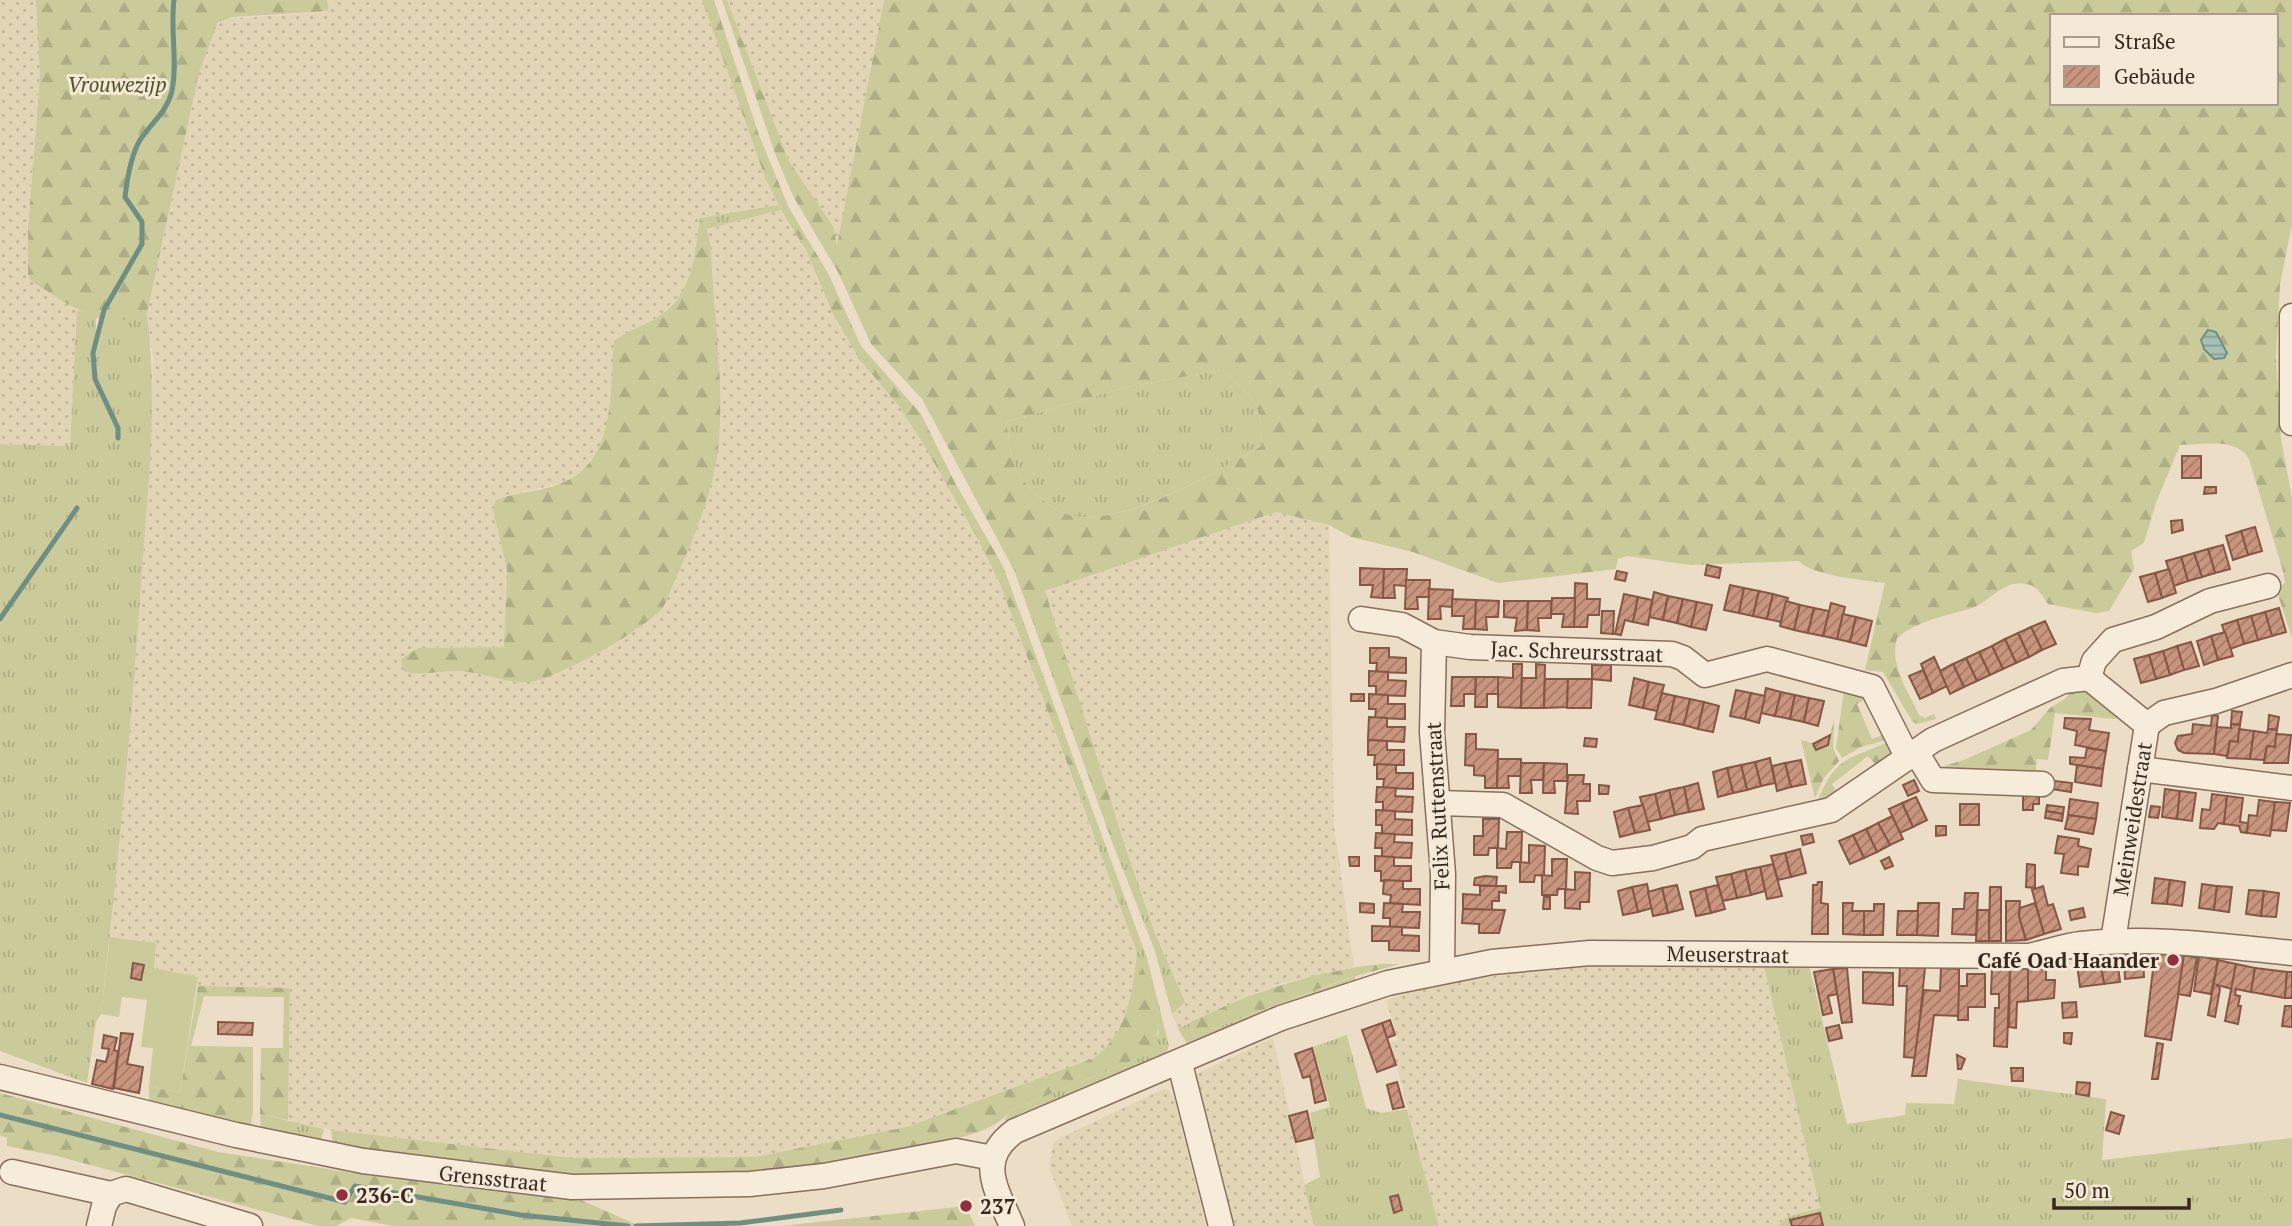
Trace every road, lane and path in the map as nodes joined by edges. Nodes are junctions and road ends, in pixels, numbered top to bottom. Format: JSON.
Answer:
{"nodes":[{"id":1,"x":2292,"y":316,"type":"edge"},
{"id":2,"x":2291,"y":382,"type":"edge"},
{"id":3,"x":2292,"y":423,"type":"edge"},
{"id":4,"x":2268,"y":586,"type":"dead end"},
{"id":5,"x":1362,"y":619,"type":"dead end"},
{"id":6,"x":1434,"y":642,"type":"junction"},
{"id":7,"x":2292,"y":675,"type":"edge"},
{"id":8,"x":2089,"y":678,"type":"junction"},
{"id":9,"x":2147,"y":725,"type":"junction"},
{"id":10,"x":1912,"y":755,"type":"junction"},
{"id":11,"x":2140,"y":769,"type":"junction"},
{"id":12,"x":2042,"y":784,"type":"dead end"},
{"id":13,"x":2292,"y":788,"type":"edge"},
{"id":14,"x":1439,"y":803,"type":"junction"},
{"id":15,"x":2113,"y":941,"type":"junction"},
{"id":16,"x":2292,"y":954,"type":"edge"},
{"id":17,"x":1442,"y":971,"type":"junction"},
{"id":18,"x":1180,"y":1064,"type":"junction"},
{"id":19,"x":0,"y":1077,"type":"edge"},
{"id":20,"x":993,"y":1158,"type":"junction"},
{"id":21,"x":12,"y":1172,"type":"dead end"},
{"id":22,"x":111,"y":1194,"type":"junction"},
{"id":23,"x":99,"y":1226,"type":"edge"},
{"id":24,"x":250,"y":1226,"type":"edge"},
{"id":25,"x":1012,"y":1226,"type":"edge"},
{"id":26,"x":1221,"y":1226,"type":"edge"}],
"edges":[{"from":1,"to":2,"type":"street"},
{"from":2,"to":3,"type":"street"},
{"from":4,"to":8,"type":"street"},
{"from":5,"to":6,"type":"street","name":"Jac. Schreursstraat"},
{"from":6,"to":10,"type":"street","name":"Jac. Schreursstraat"},
{"from":6,"to":14,"type":"street","name":"Felix Ruttenstraat"},
{"from":7,"to":9,"type":"street","name":"Meinweidestraat"},
{"from":8,"to":9,"type":"street"},
{"from":8,"to":10,"type":"street"},
{"from":9,"to":11,"type":"street","name":"Meinweidestraat"},
{"from":10,"to":12,"type":"street","name":"Jac. Schreursstraat"},
{"from":10,"to":14,"type":"street"},
{"from":11,"to":13,"type":"street"},
{"from":11,"to":15,"type":"street","name":"Meinweidestraat"},
{"from":14,"to":17,"type":"street","name":"Felix Ruttenstraat"},
{"from":15,"to":16,"type":"street","name":"Meuserstraat"},
{"from":15,"to":17,"type":"street","name":"Meuserstraat"},
{"from":17,"to":18,"type":"street","name":"Meuserstraat"},
{"from":18,"to":20,"type":"street"},
{"from":18,"to":26,"type":"street"},
{"from":19,"to":20,"type":"street","name":"Grensstraat"},
{"from":20,"to":25,"type":"street"},
{"from":21,"to":22,"type":"street"},
{"from":22,"to":23,"type":"street"},
{"from":22,"to":24,"type":"street"}]}
